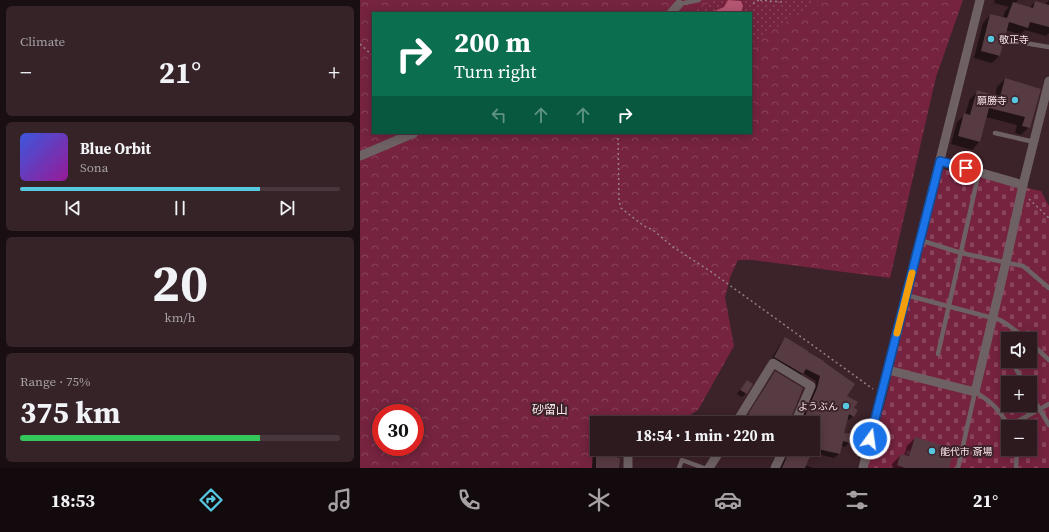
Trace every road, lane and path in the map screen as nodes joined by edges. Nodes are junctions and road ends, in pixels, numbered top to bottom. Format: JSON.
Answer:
{"nodes":[{"id":1,"x":699,"y":0,"type":"edge"},
{"id":2,"x":760,"y":0,"type":"edge"},
{"id":3,"x":784,"y":0,"type":"edge"},
{"id":4,"x":980,"y":0,"type":"edge"},
{"id":5,"x":680,"y":4,"type":"joint"},
{"id":6,"x":753,"y":4,"type":"dead end"},
{"id":7,"x":672,"y":12,"type":"edge"},
{"id":8,"x":1012,"y":41,"type":"dead end"},
{"id":9,"x":360,"y":44,"type":"edge"},
{"id":10,"x":1049,"y":47,"type":"edge"},
{"id":11,"x":372,"y":55,"type":"edge"},
{"id":12,"x":1049,"y":82,"type":"edge"},
{"id":13,"x":995,"y":133,"type":"dead end"},
{"id":14,"x":412,"y":134,"type":"edge"},
{"id":15,"x":618,"y":134,"type":"edge"},
{"id":16,"x":1034,"y":142,"type":"junction"},
{"id":17,"x":360,"y":156,"type":"edge"},
{"id":18,"x":940,"y":161,"type":"junction"},
{"id":19,"x":979,"y":172,"type":"junction"},
{"id":20,"x":1022,"y":188,"type":"junction"},
{"id":21,"x":1049,"y":218,"type":"edge"},
{"id":22,"x":920,"y":240,"type":"junction"},
{"id":23,"x":961,"y":253,"type":"junction"},
{"id":24,"x":1006,"y":262,"type":"junction"},
{"id":25,"x":1049,"y":288,"type":"edge"},
{"id":26,"x":906,"y":295,"type":"junction"},
{"id":27,"x":949,"y":306,"type":"junction"},
{"id":28,"x":993,"y":318,"type":"junction"},
{"id":29,"x":1018,"y":332,"type":"edge"},
{"id":30,"x":1037,"y":349,"type":"edge"},
{"id":31,"x":938,"y":354,"type":"dead end"},
{"id":32,"x":1049,"y":360,"type":"edge"},
{"id":33,"x":888,"y":370,"type":"junction"},
{"id":34,"x":975,"y":392,"type":"junction"},
{"id":35,"x":881,"y":395,"type":"junction"},
{"id":36,"x":1049,"y":404,"type":"edge"},
{"id":37,"x":1037,"y":405,"type":"edge"},
{"id":38,"x":1040,"y":410,"type":"junction"},
{"id":39,"x":740,"y":416,"type":"edge"},
{"id":40,"x":798,"y":416,"type":"edge"},
{"id":41,"x":1005,"y":420,"type":"edge"},
{"id":42,"x":1022,"y":420,"type":"edge"},
{"id":43,"x":1049,"y":424,"type":"edge"},
{"id":44,"x":628,"y":456,"type":"edge"},
{"id":45,"x":717,"y":456,"type":"edge"},
{"id":46,"x":781,"y":456,"type":"edge"},
{"id":47,"x":1017,"y":456,"type":"edge"},
{"id":48,"x":628,"y":468,"type":"edge"},
{"id":49,"x":679,"y":468,"type":"edge"},
{"id":50,"x":704,"y":468,"type":"edge"},
{"id":51,"x":709,"y":468,"type":"edge"},
{"id":52,"x":776,"y":468,"type":"edge"},
{"id":53,"x":863,"y":468,"type":"edge"},
{"id":54,"x":958,"y":468,"type":"edge"},
{"id":55,"x":1016,"y":468,"type":"edge"}],
"edges":[{"from":1,"to":5,"type":"lane"},
{"from":2,"to":3,"type":"path"},
{"from":2,"to":6,"type":"path"},
{"from":4,"to":18,"type":"street"},
{"from":5,"to":7,"type":"street"},
{"from":8,"to":10,"type":"lane"},
{"from":9,"to":11,"type":"path"},
{"from":12,"to":16,"type":"street"},
{"from":13,"to":16,"type":"lane"},
{"from":14,"to":17,"type":"street"},
{"from":15,"to":35,"type":"path"},
{"from":16,"to":20,"type":"street"},
{"from":18,"to":19,"type":"street"},
{"from":18,"to":22,"type":"street"},
{"from":19,"to":20,"type":"street"},
{"from":19,"to":23,"type":"lane"},
{"from":20,"to":21,"type":"path"},
{"from":20,"to":24,"type":"street"},
{"from":22,"to":23,"type":"lane"},
{"from":22,"to":26,"type":"street"},
{"from":23,"to":24,"type":"lane"},
{"from":23,"to":27,"type":"lane"},
{"from":24,"to":25,"type":"lane"},
{"from":24,"to":28,"type":"street"},
{"from":26,"to":27,"type":"lane"},
{"from":26,"to":33,"type":"street"},
{"from":27,"to":28,"type":"lane"},
{"from":27,"to":31,"type":"lane"},
{"from":28,"to":29,"type":"lane"},
{"from":28,"to":34,"type":"street"},
{"from":30,"to":32,"type":"lane"},
{"from":33,"to":34,"type":"street"},
{"from":33,"to":35,"type":"street"},
{"from":34,"to":41,"type":"lane"},
{"from":34,"to":54,"type":"lane"},
{"from":35,"to":53,"type":"street"},
{"from":36,"to":38,"type":"lane"},
{"from":37,"to":38,"type":"lane"},
{"from":38,"to":42,"type":"lane"},
{"from":38,"to":43,"type":"lane"},
{"from":39,"to":40,"type":"street"},
{"from":44,"to":48,"type":"street"},
{"from":45,"to":51,"type":"street"},
{"from":46,"to":52,"type":"street"},
{"from":47,"to":55,"type":"lane"},
{"from":49,"to":50,"type":"lane"}]}
